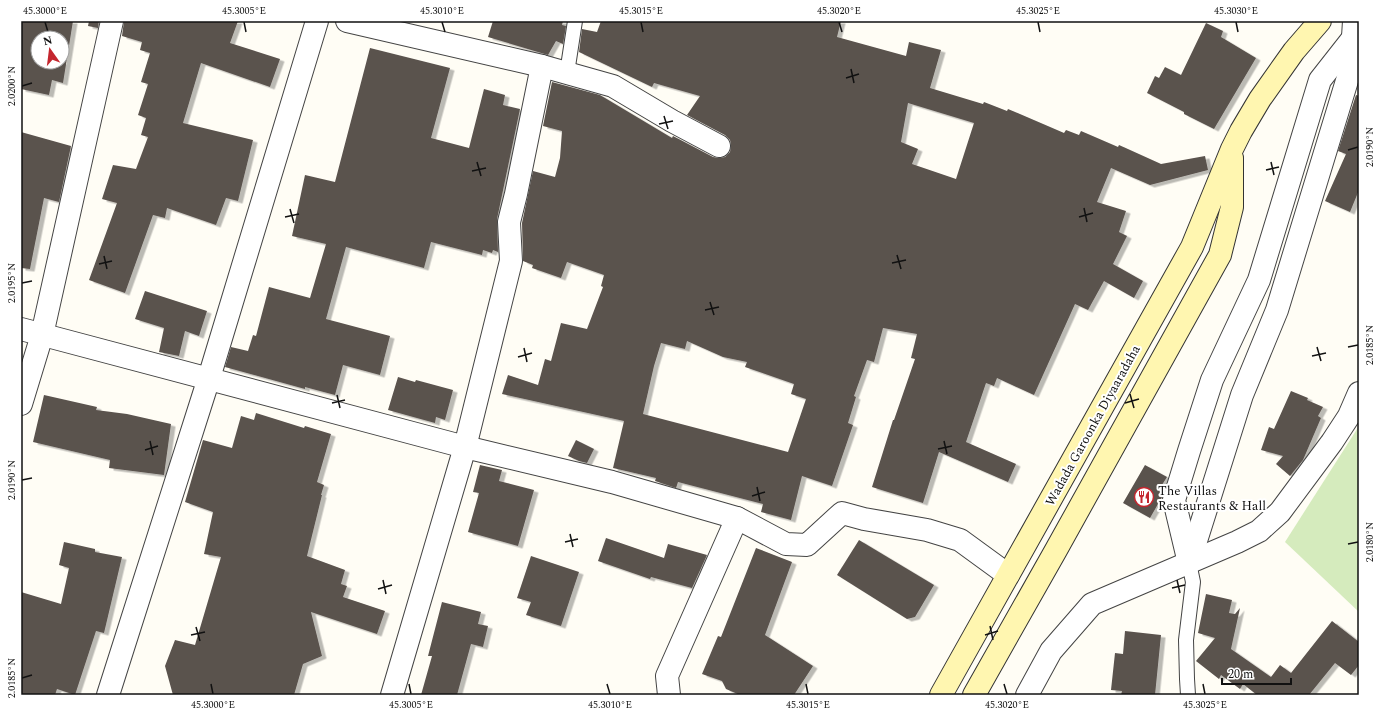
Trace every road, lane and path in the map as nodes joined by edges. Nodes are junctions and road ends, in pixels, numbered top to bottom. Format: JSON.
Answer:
{"nodes":[{"id":1,"x":112,"y":21,"type":"edge"},
{"id":2,"x":316,"y":21,"type":"edge"},
{"id":3,"x":347,"y":21,"type":"edge"},
{"id":4,"x":575,"y":21,"type":"edge"},
{"id":5,"x":1320,"y":21,"type":"edge"},
{"id":6,"x":1354,"y":29,"type":"edge"},
{"id":7,"x":542,"y":66,"type":"junction"},
{"id":8,"x":567,"y":73,"type":"junction"},
{"id":9,"x":719,"y":146,"type":"dead end"},
{"id":10,"x":1232,"y":149,"type":"junction"},
{"id":11,"x":21,"y":329,"type":"edge"},
{"id":12,"x":42,"y":335,"type":"junction"},
{"id":13,"x":209,"y":378,"type":"junction"},
{"id":14,"x":1359,"y":393,"type":"edge"},
{"id":15,"x":21,"y":404,"type":"edge"},
{"id":16,"x":465,"y":447,"type":"junction"},
{"id":17,"x":737,"y":518,"type":"junction"},
{"id":18,"x":1189,"y":563,"type":"junction"},
{"id":19,"x":1008,"y":575,"type":"junction"},
{"id":20,"x":108,"y":695,"type":"edge"},
{"id":21,"x":392,"y":695,"type":"edge"},
{"id":22,"x":669,"y":695,"type":"edge"},
{"id":23,"x":941,"y":695,"type":"edge"},
{"id":24,"x":974,"y":695,"type":"edge"},
{"id":25,"x":1027,"y":695,"type":"edge"},
{"id":26,"x":1188,"y":695,"type":"edge"}],
"edges":[{"from":1,"to":12,"type":"street"},
{"from":2,"to":13,"type":"street"},
{"from":3,"to":7,"type":"street"},
{"from":4,"to":8,"type":"lane"},
{"from":5,"to":10,"type":"main road","name":"Wadada Garoonka Diyaaradaha"},
{"from":6,"to":18,"type":"street"},
{"from":6,"to":18,"type":"street"},
{"from":7,"to":8,"type":"street"},
{"from":7,"to":16,"type":"street"},
{"from":8,"to":9,"type":"street"},
{"from":10,"to":19,"type":"main road","name":"Wadada Garoonka Diyaaradaha"},
{"from":10,"to":24,"type":"main road","name":"Wadada Garoonka Diyaaradaha"},
{"from":11,"to":12,"type":"street"},
{"from":12,"to":13,"type":"street"},
{"from":12,"to":15,"type":"street"},
{"from":13,"to":16,"type":"street"},
{"from":13,"to":20,"type":"street"},
{"from":14,"to":18,"type":"street"},
{"from":16,"to":17,"type":"street"},
{"from":16,"to":21,"type":"street"},
{"from":17,"to":19,"type":"street"},
{"from":17,"to":22,"type":"street"},
{"from":18,"to":25,"type":"street"},
{"from":18,"to":26,"type":"lane"},
{"from":19,"to":23,"type":"main road","name":"Wadada Garoonka Diyaaradaha"}]}
